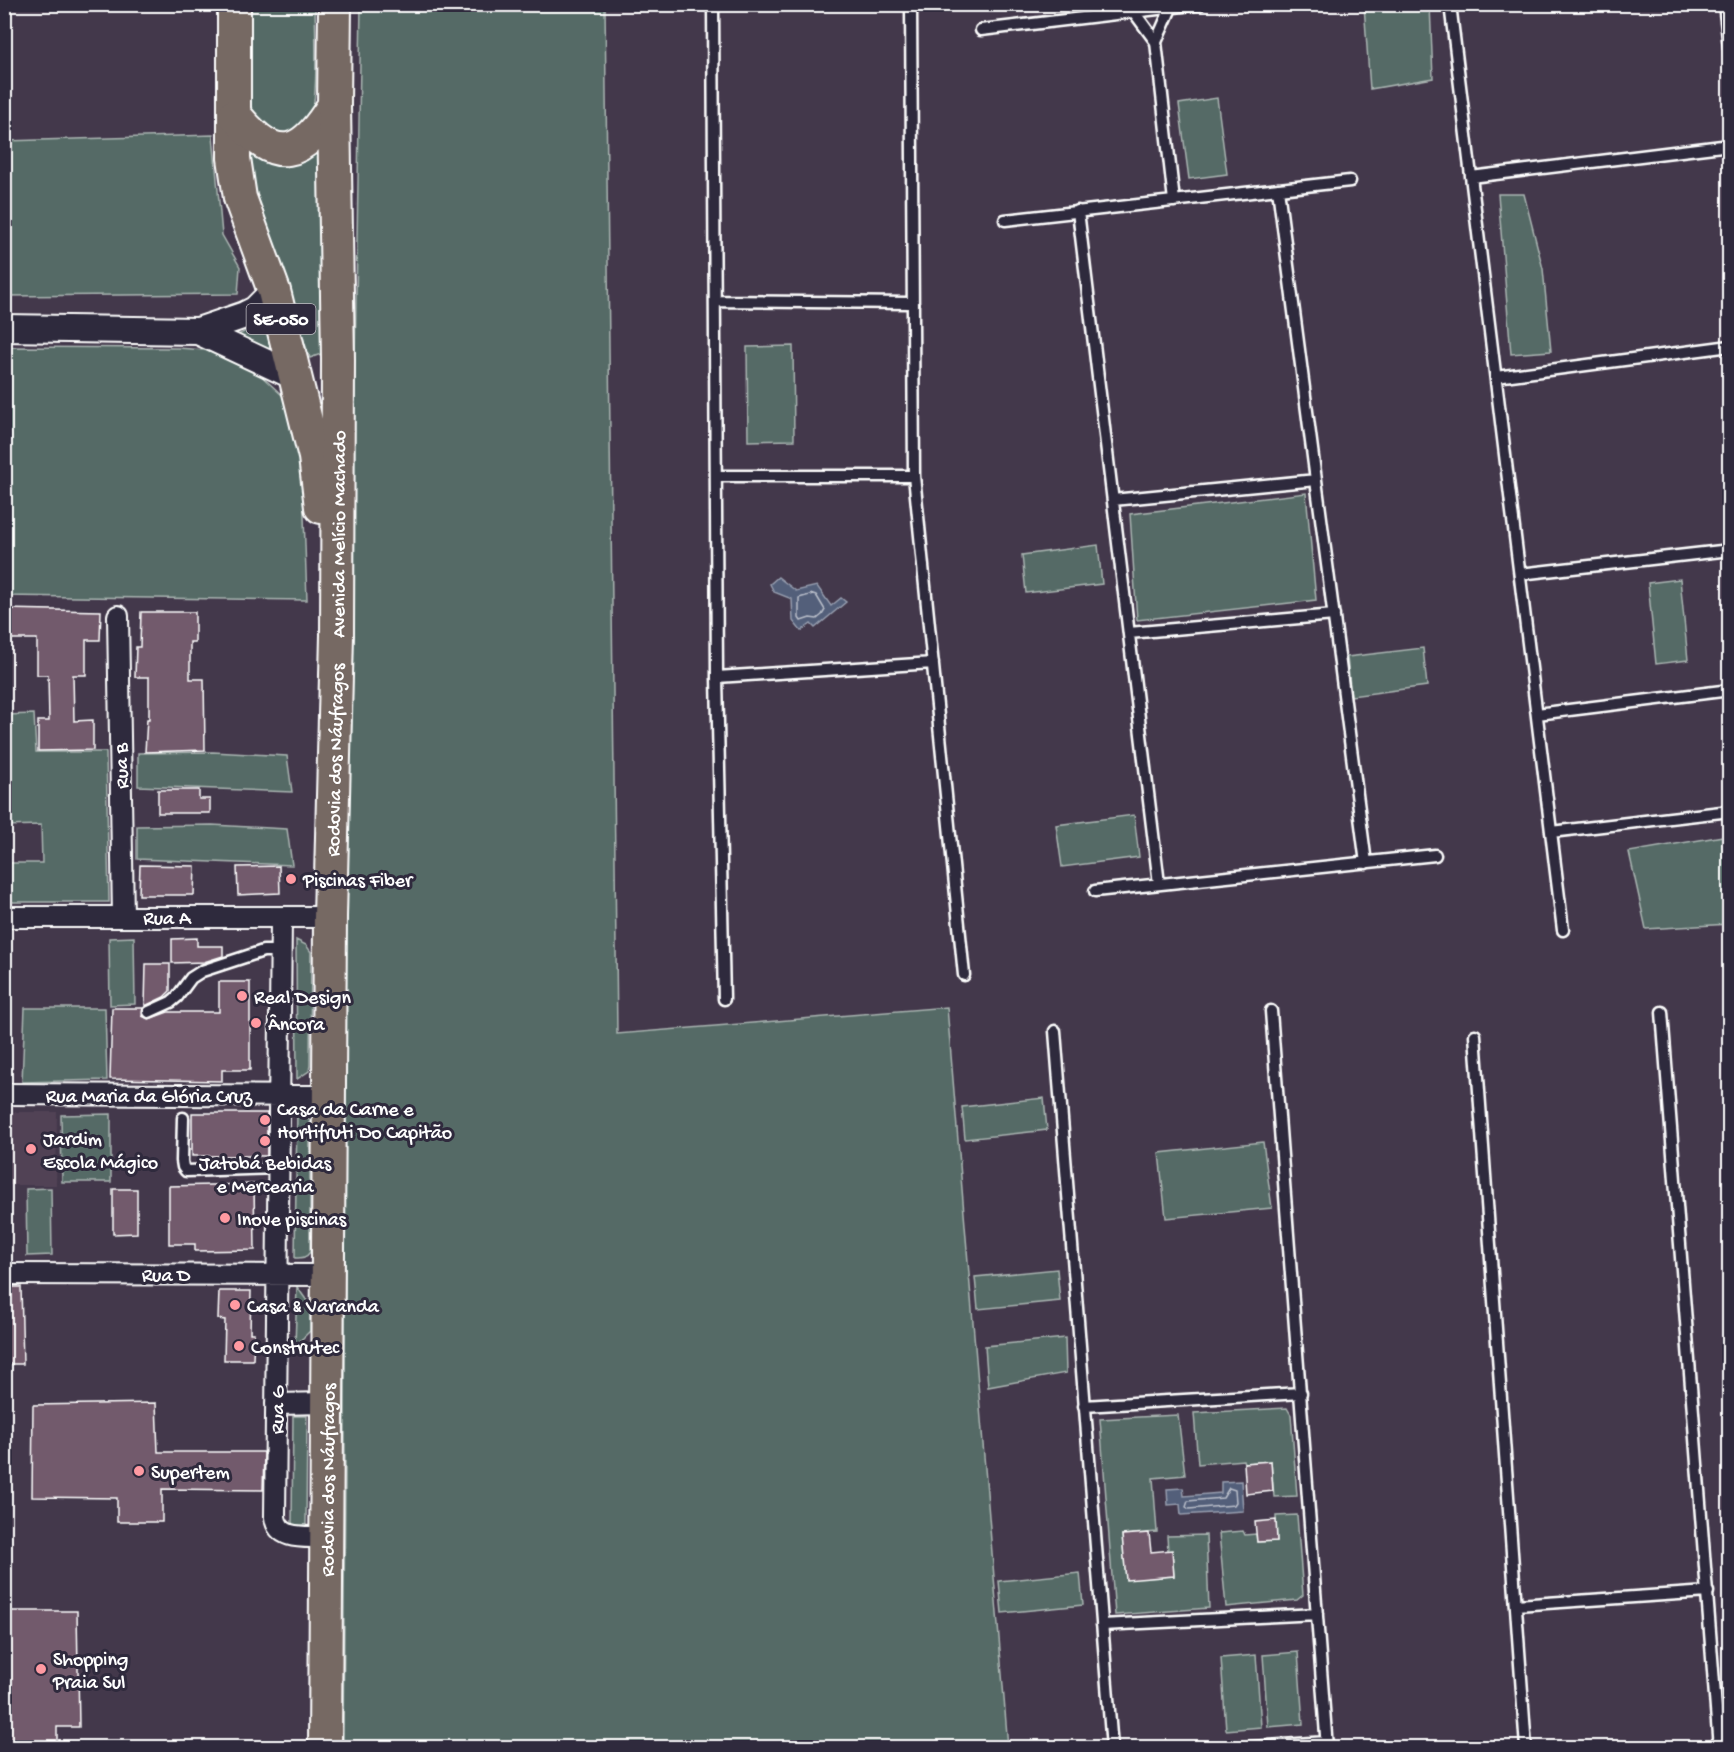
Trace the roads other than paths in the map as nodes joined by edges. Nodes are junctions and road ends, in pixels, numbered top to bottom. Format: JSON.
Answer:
{"nodes":[{"id":1,"x":234,"y":4,"type":"edge"},
{"id":2,"x":335,"y":4,"type":"edge"},
{"id":3,"x":713,"y":4,"type":"edge"},
{"id":4,"x":911,"y":4,"type":"edge"},
{"id":5,"x":1200,"y":4,"type":"edge"},
{"id":6,"x":1450,"y":4,"type":"edge"},
{"id":7,"x":1724,"y":4,"type":"edge"},
{"id":8,"x":1171,"y":6,"type":"edge"},
{"id":9,"x":1133,"y":8,"type":"edge"},
{"id":10,"x":981,"y":30,"type":"dead end"},
{"id":11,"x":1156,"y":42,"type":"junction"},
{"id":12,"x":1730,"y":55,"type":"edge"},
{"id":13,"x":334,"y":105,"type":"junction"},
{"id":14,"x":235,"y":115,"type":"junction"},
{"id":15,"x":1730,"y":145,"type":"edge"},
{"id":16,"x":1471,"y":177,"type":"junction"},
{"id":17,"x":1350,"y":181,"type":"dead end"},
{"id":18,"x":1278,"y":189,"type":"junction"},
{"id":19,"x":1174,"y":201,"type":"junction"},
{"id":20,"x":1078,"y":212,"type":"junction"},
{"id":21,"x":1005,"y":220,"type":"dead end"},
{"id":22,"x":274,"y":291,"type":"junction"},
{"id":23,"x":716,"y":301,"type":"junction"},
{"id":24,"x":911,"y":303,"type":"junction"},
{"id":25,"x":4,"y":328,"type":"edge"},
{"id":26,"x":198,"y":331,"type":"junction"},
{"id":27,"x":1730,"y":346,"type":"edge"},
{"id":28,"x":338,"y":359,"type":"junction"},
{"id":29,"x":294,"y":376,"type":"junction"},
{"id":30,"x":1496,"y":377,"type":"junction"},
{"id":31,"x":716,"y":476,"type":"junction"},
{"id":32,"x":914,"y":476,"type":"junction"},
{"id":33,"x":1316,"y":480,"type":"junction"},
{"id":34,"x":1113,"y":500,"type":"junction"},
{"id":35,"x":1730,"y":549,"type":"edge"},
{"id":36,"x":1520,"y":574,"type":"junction"},
{"id":37,"x":1334,"y":615,"type":"junction"},
{"id":38,"x":118,"y":616,"type":"dead end"},
{"id":39,"x":1129,"y":633,"type":"junction"},
{"id":40,"x":337,"y":635,"type":"junction"},
{"id":41,"x":933,"y":663,"type":"junction"},
{"id":42,"x":717,"y":676,"type":"junction"},
{"id":43,"x":1730,"y":690,"type":"edge"},
{"id":44,"x":1537,"y":714,"type":"junction"},
{"id":45,"x":1730,"y":811,"type":"edge"},
{"id":46,"x":1551,"y":832,"type":"junction"},
{"id":47,"x":1435,"y":855,"type":"dead end"},
{"id":48,"x":1366,"y":863,"type":"junction"},
{"id":49,"x":1159,"y":884,"type":"junction"},
{"id":50,"x":1095,"y":891,"type":"dead end"},
{"id":51,"x":4,"y":916,"type":"edge"},
{"id":52,"x":123,"y":916,"type":"junction"},
{"id":53,"x":281,"y":917,"type":"junction"},
{"id":54,"x":330,"y":917,"type":"junction"},
{"id":55,"x":1563,"y":930,"type":"dead end"},
{"id":56,"x":281,"y":951,"type":"junction"},
{"id":57,"x":964,"y":975,"type":"dead end"},
{"id":58,"x":724,"y":999,"type":"dead end"},
{"id":59,"x":1271,"y":1011,"type":"dead end"},
{"id":60,"x":149,"y":1012,"type":"dead end"},
{"id":61,"x":1662,"y":1012,"type":"dead end"},
{"id":62,"x":1055,"y":1032,"type":"dead end"},
{"id":63,"x":1475,"y":1035,"type":"dead end"},
{"id":64,"x":4,"y":1094,"type":"edge"},
{"id":65,"x":279,"y":1096,"type":"junction"},
{"id":66,"x":329,"y":1096,"type":"junction"},
{"id":67,"x":183,"y":1118,"type":"dead end"},
{"id":68,"x":279,"y":1168,"type":"junction"},
{"id":69,"x":4,"y":1274,"type":"edge"},
{"id":70,"x":277,"y":1275,"type":"junction"},
{"id":71,"x":328,"y":1275,"type":"junction"},
{"id":72,"x":1301,"y":1393,"type":"junction"},
{"id":73,"x":327,"y":1403,"type":"junction"},
{"id":74,"x":276,"y":1404,"type":"junction"},
{"id":75,"x":1084,"y":1406,"type":"junction"},
{"id":76,"x":327,"y":1537,"type":"junction"},
{"id":77,"x":1708,"y":1592,"type":"junction"},
{"id":78,"x":1516,"y":1605,"type":"junction"},
{"id":79,"x":1317,"y":1614,"type":"junction"},
{"id":80,"x":1102,"y":1625,"type":"junction"},
{"id":81,"x":1327,"y":1745,"type":"edge"},
{"id":82,"x":325,"y":1748,"type":"edge"},
{"id":83,"x":1112,"y":1748,"type":"edge"},
{"id":84,"x":1236,"y":1748,"type":"edge"},
{"id":85,"x":1526,"y":1748,"type":"edge"},
{"id":86,"x":1719,"y":1748,"type":"edge"}],
"edges":[{"from":1,"to":14,"type":"main road","name":"Avenida Melício Machado","number":"SE-050"},
{"from":2,"to":13,"type":"main road","name":"Avenida Melício Machado","number":"SE-050"},
{"from":3,"to":23,"type":"lane"},
{"from":4,"to":24,"type":"lane"},
{"from":5,"to":8,"type":"lane"},
{"from":6,"to":16,"type":"lane"},
{"from":7,"to":12,"type":"lane"},
{"from":8,"to":9,"type":"lane"},
{"from":8,"to":11,"type":"lane"},
{"from":9,"to":10,"type":"lane"},
{"from":9,"to":11,"type":"lane"},
{"from":11,"to":19,"type":"lane"},
{"from":13,"to":14,"type":"main road"},
{"from":13,"to":28,"type":"main road","name":"Avenida Melício Machado","number":"SE-050"},
{"from":14,"to":22,"type":"main road","name":"Avenida Melício Machado","number":"SE-050"},
{"from":15,"to":16,"type":"lane"},
{"from":16,"to":30,"type":"lane"},
{"from":17,"to":18,"type":"lane"},
{"from":18,"to":19,"type":"lane"},
{"from":18,"to":33,"type":"lane"},
{"from":19,"to":20,"type":"lane"},
{"from":20,"to":21,"type":"lane"},
{"from":20,"to":34,"type":"lane"},
{"from":22,"to":26,"type":"street"},
{"from":22,"to":29,"type":"main road","name":"Avenida Melício Machado","number":"SE-050"},
{"from":23,"to":24,"type":"lane"},
{"from":23,"to":31,"type":"lane"},
{"from":24,"to":32,"type":"lane"},
{"from":25,"to":26,"type":"street"},
{"from":26,"to":29,"type":"street"},
{"from":27,"to":30,"type":"lane"},
{"from":28,"to":29,"type":"main road"},
{"from":28,"to":40,"type":"main road","name":"Avenida Melício Machado","number":"SE-050"},
{"from":29,"to":40,"type":"main road","name":"Avenida Melício Machado","number":"SE-050"},
{"from":30,"to":36,"type":"lane"},
{"from":31,"to":32,"type":"lane"},
{"from":31,"to":42,"type":"lane"},
{"from":32,"to":41,"type":"lane"},
{"from":33,"to":34,"type":"lane"},
{"from":33,"to":37,"type":"lane"},
{"from":34,"to":39,"type":"lane"},
{"from":35,"to":36,"type":"lane"},
{"from":36,"to":44,"type":"lane"},
{"from":37,"to":39,"type":"lane"},
{"from":37,"to":48,"type":"lane"},
{"from":38,"to":52,"type":"street","name":"Rua B"},
{"from":39,"to":49,"type":"lane"},
{"from":40,"to":54,"type":"main road","name":"Rodovia dos Náufragos","number":"SE-050"},
{"from":41,"to":42,"type":"lane"},
{"from":41,"to":57,"type":"lane"},
{"from":42,"to":58,"type":"lane"},
{"from":43,"to":44,"type":"lane"},
{"from":44,"to":46,"type":"lane"},
{"from":45,"to":46,"type":"lane"},
{"from":46,"to":55,"type":"lane"},
{"from":47,"to":48,"type":"lane"},
{"from":48,"to":49,"type":"lane"},
{"from":49,"to":50,"type":"lane"},
{"from":51,"to":52,"type":"street","name":"Rua A"},
{"from":52,"to":53,"type":"street","name":"Rua A"},
{"from":53,"to":54,"type":"street","name":"Rua A"},
{"from":53,"to":56,"type":"street","name":"Rua G"},
{"from":54,"to":66,"type":"main road","name":"Rodovia dos Náufragos","number":"SE-050"},
{"from":56,"to":60,"type":"lane"},
{"from":56,"to":65,"type":"street","name":"Rua G"},
{"from":59,"to":72,"type":"lane"},
{"from":61,"to":77,"type":"lane"},
{"from":62,"to":75,"type":"lane"},
{"from":63,"to":78,"type":"lane"},
{"from":64,"to":65,"type":"street","name":"Rua Maria da Glória Cruz"},
{"from":65,"to":66,"type":"street","name":"Rua Maria da Glória Cruz"},
{"from":65,"to":68,"type":"street","name":"Rua G"},
{"from":66,"to":71,"type":"main road","name":"Rodovia dos Náufragos","number":"SE-050"},
{"from":67,"to":68,"type":"lane"},
{"from":68,"to":70,"type":"street","name":"Rua G"},
{"from":69,"to":70,"type":"street","name":"Rua D"},
{"from":70,"to":71,"type":"street","name":"Rua D"},
{"from":70,"to":74,"type":"street","name":"Rua G"},
{"from":71,"to":73,"type":"main road","name":"Rodovia dos Náufragos","number":"SE-050"},
{"from":72,"to":75,"type":"lane"},
{"from":72,"to":79,"type":"lane"},
{"from":73,"to":74,"type":"street"},
{"from":73,"to":76,"type":"main road","name":"Rodovia dos Náufragos","number":"SE-050"},
{"from":74,"to":76,"type":"street","name":"Rua G"},
{"from":75,"to":80,"type":"lane"},
{"from":76,"to":82,"type":"main road","name":"Rodovia dos Náufragos","number":"SE-050"},
{"from":77,"to":78,"type":"lane"},
{"from":77,"to":86,"type":"lane"},
{"from":78,"to":85,"type":"lane"},
{"from":79,"to":80,"type":"lane"},
{"from":79,"to":81,"type":"lane"},
{"from":80,"to":83,"type":"lane"},
{"from":81,"to":84,"type":"lane"}]}
